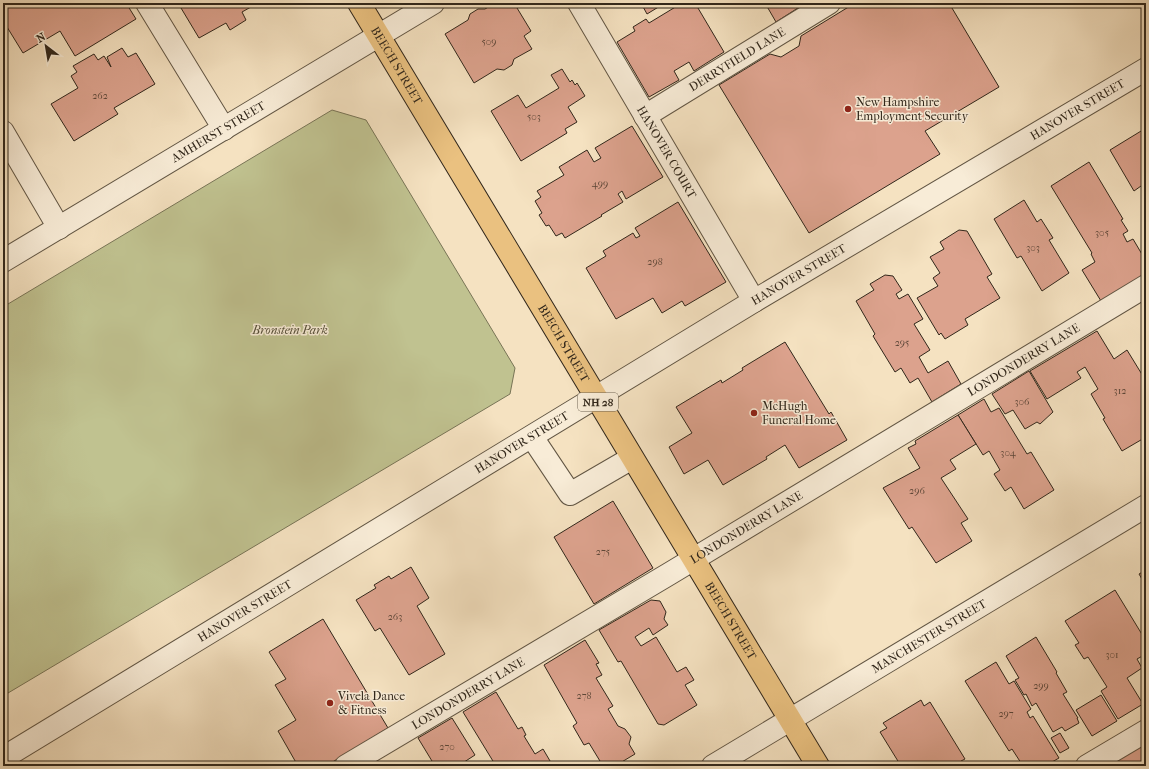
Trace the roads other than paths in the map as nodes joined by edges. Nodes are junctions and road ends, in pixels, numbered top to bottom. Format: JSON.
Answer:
{"nodes":[{"id":1,"x":147,"y":3,"type":"edge"},
{"id":2,"x":359,"y":3,"type":"edge"},
{"id":3,"x":433,"y":3,"type":"edge"},
{"id":4,"x":579,"y":3,"type":"edge"},
{"id":5,"x":830,"y":3,"type":"edge"},
{"id":6,"x":379,"y":36,"type":"junction"},
{"id":7,"x":1146,"y":68,"type":"edge"},
{"id":8,"x":645,"y":116,"type":"junction"},
{"id":9,"x":224,"y":129,"type":"junction"},
{"id":10,"x":3,"y":132,"type":"edge"},
{"id":11,"x":59,"y":228,"type":"junction"},
{"id":12,"x":3,"y":261,"type":"edge"},
{"id":13,"x":1146,"y":286,"type":"edge"},
{"id":14,"x":754,"y":301,"type":"junction"},
{"id":15,"x":596,"y":398,"type":"junction"},
{"id":16,"x":532,"y":437,"type":"junction"},
{"id":17,"x":632,"y":458,"type":"junction"},
{"id":18,"x":1146,"y":506,"type":"edge"},
{"id":19,"x":694,"y":560,"type":"junction"},
{"id":20,"x":790,"y":720,"type":"junction"},
{"id":21,"x":1146,"y":731,"type":"edge"},
{"id":22,"x":3,"y":758,"type":"edge"},
{"id":23,"x":346,"y":766,"type":"edge"},
{"id":24,"x":713,"y":766,"type":"edge"},
{"id":25,"x":818,"y":766,"type":"edge"},
{"id":26,"x":1087,"y":766,"type":"edge"}],
"edges":[{"from":1,"to":9,"type":"street"},
{"from":2,"to":6,"type":"main road","name":"BEECH STREET","number":"NH 28"},
{"from":3,"to":6,"type":"street","name":"AMHERST STREET"},
{"from":4,"to":8,"type":"street","name":"HANOVER COURT"},
{"from":5,"to":8,"type":"street","name":"DERRYFIELD LANE"},
{"from":6,"to":9,"type":"street","name":"AMHERST STREET"},
{"from":6,"to":15,"type":"main road","name":"BEECH STREET","number":"NH 28"},
{"from":7,"to":14,"type":"street","name":"HANOVER STREET"},
{"from":8,"to":14,"type":"street","name":"HANOVER COURT"},
{"from":9,"to":11,"type":"street","name":"AMHERST STREET"},
{"from":10,"to":11,"type":"street"},
{"from":11,"to":12,"type":"street","name":"AMHERST STREET"},
{"from":13,"to":19,"type":"street","name":"LONDONDERRY LANE"},
{"from":14,"to":15,"type":"street","name":"HANOVER STREET"},
{"from":15,"to":16,"type":"street","name":"HANOVER STREET"},
{"from":15,"to":17,"type":"main road","name":"BEECH STREET","number":"NH 28"},
{"from":16,"to":17,"type":"street"},
{"from":16,"to":22,"type":"street","name":"HANOVER STREET"},
{"from":17,"to":19,"type":"main road","name":"BEECH STREET","number":"NH 28"},
{"from":18,"to":20,"type":"street","name":"MANCHESTER STREET"},
{"from":19,"to":20,"type":"main road","name":"BEECH STREET","number":"NH 28"},
{"from":19,"to":23,"type":"street","name":"LONDONDERRY LANE"},
{"from":20,"to":24,"type":"street","name":"MANCHESTER STREET"},
{"from":20,"to":25,"type":"main road","name":"BEECH STREET","number":"NH 28"},
{"from":21,"to":26,"type":"street"}]}
